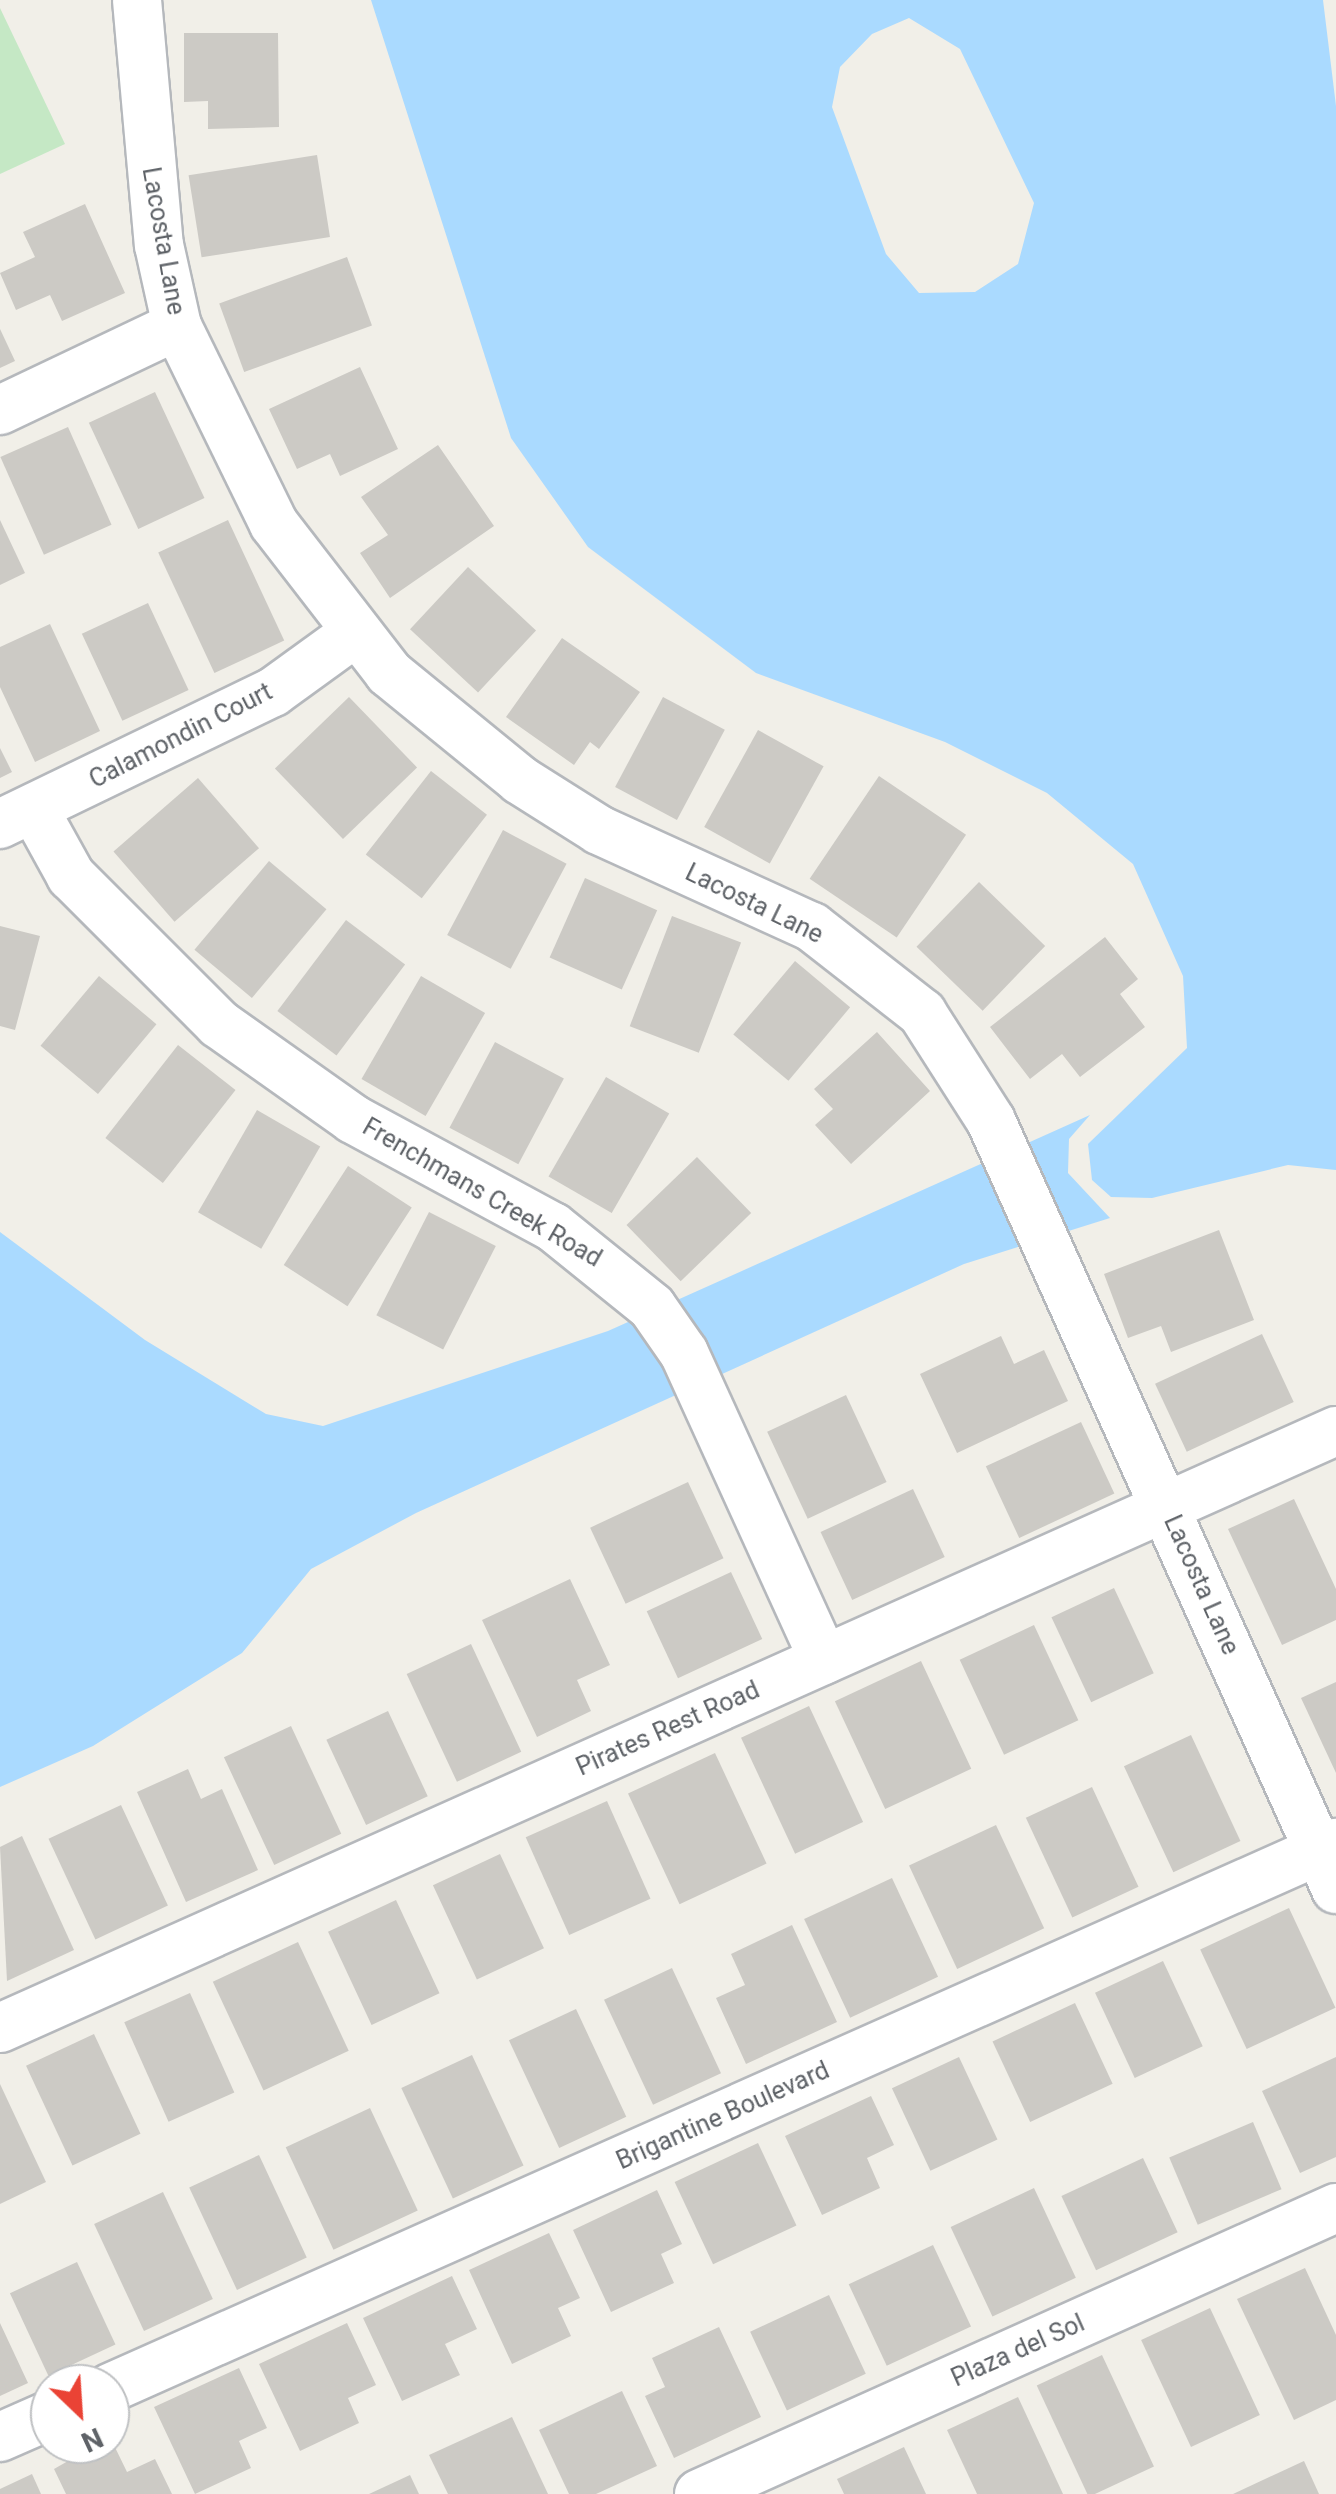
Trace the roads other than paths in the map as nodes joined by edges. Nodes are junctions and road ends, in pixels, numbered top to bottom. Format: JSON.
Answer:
{"nodes":[{"id":1,"x":137,"y":0,"type":"edge"},
{"id":2,"x":177,"y":326,"type":"junction"},
{"id":3,"x":0,"y":410,"type":"edge"},
{"id":4,"x":352,"y":634,"type":"junction"},
{"id":5,"x":17,"y":816,"type":"edge"},
{"id":6,"x":1336,"y":1431,"type":"edge"},
{"id":7,"x":1166,"y":1507,"type":"junction"},
{"id":8,"x":824,"y":1660,"type":"junction"},
{"id":9,"x":1330,"y":1861,"type":"edge"},
{"id":10,"x":0,"y":2028,"type":"edge"},
{"id":11,"x":1336,"y":2208,"type":"edge"},
{"id":12,"x":130,"y":2379,"type":"edge"},
{"id":13,"x":30,"y":2424,"type":"edge"},
{"id":14,"x":0,"y":2438,"type":"edge"},
{"id":15,"x":699,"y":2494,"type":"edge"}],
"edges":[{"from":1,"to":2,"type":"street","name":"Lacosta Lane"},
{"from":2,"to":3,"type":"street"},
{"from":2,"to":4,"type":"street","name":"Lacosta Lane"},
{"from":4,"to":5,"type":"street","name":"Calamondin Court"},
{"from":4,"to":7,"type":"street","name":"Lacosta Lane"},
{"from":5,"to":8,"type":"street","name":"Frenchmans Creek Road"},
{"from":6,"to":7,"type":"street","name":"Pirates Rest Road"},
{"from":7,"to":8,"type":"street","name":"Pirates Rest Road"},
{"from":7,"to":9,"type":"street","name":"Lacosta Lane"},
{"from":8,"to":10,"type":"street","name":"Pirates Rest Road"},
{"from":9,"to":12,"type":"street","name":"Brigantine Boulevard"},
{"from":11,"to":15,"type":"street","name":"Plaza del Sol"},
{"from":13,"to":14,"type":"street"}]}
